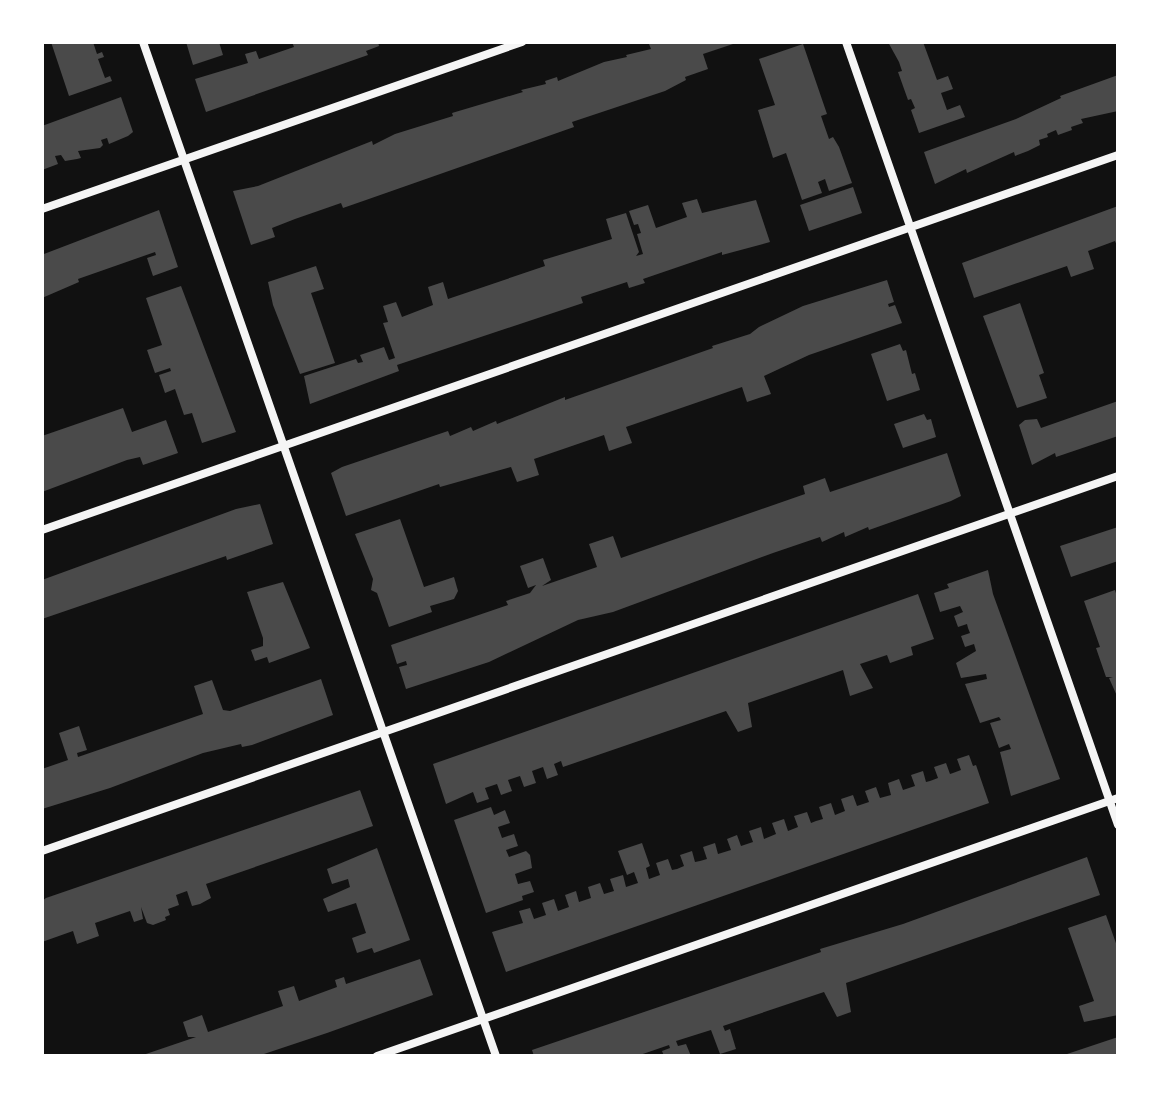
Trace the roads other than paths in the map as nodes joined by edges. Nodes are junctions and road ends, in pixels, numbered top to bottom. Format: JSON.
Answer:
{"nodes":[{"id":1,"x":143,"y":42,"type":"edge"},
{"id":2,"x":522,"y":42,"type":"edge"},
{"id":3,"x":846,"y":42,"type":"edge"},
{"id":4,"x":1118,"y":155,"type":"edge"},
{"id":5,"x":184,"y":160,"type":"junction"},
{"id":6,"x":42,"y":209,"type":"edge"},
{"id":7,"x":911,"y":228,"type":"junction"},
{"id":8,"x":283,"y":446,"type":"junction"},
{"id":9,"x":1118,"y":476,"type":"edge"},
{"id":10,"x":1010,"y":514,"type":"junction"},
{"id":11,"x":42,"y":530,"type":"edge"},
{"id":12,"x":383,"y":732,"type":"junction"},
{"id":13,"x":1114,"y":800,"type":"edge"},
{"id":14,"x":1118,"y":825,"type":"edge"},
{"id":15,"x":42,"y":851,"type":"edge"},
{"id":16,"x":483,"y":1019,"type":"junction"},
{"id":17,"x":377,"y":1056,"type":"edge"},
{"id":18,"x":496,"y":1056,"type":"edge"}],
"edges":[{"from":1,"to":5,"type":"street"},
{"from":2,"to":5,"type":"street"},
{"from":3,"to":7,"type":"street"},
{"from":4,"to":7,"type":"street"},
{"from":5,"to":6,"type":"street"},
{"from":5,"to":8,"type":"street"},
{"from":7,"to":8,"type":"street"},
{"from":7,"to":10,"type":"street"},
{"from":8,"to":11,"type":"street"},
{"from":8,"to":12,"type":"street"},
{"from":9,"to":10,"type":"street"},
{"from":10,"to":12,"type":"street"},
{"from":10,"to":13,"type":"street"},
{"from":12,"to":15,"type":"street"},
{"from":12,"to":16,"type":"street"},
{"from":13,"to":14,"type":"street"},
{"from":13,"to":16,"type":"street"},
{"from":16,"to":17,"type":"street"},
{"from":16,"to":18,"type":"street"}]}
